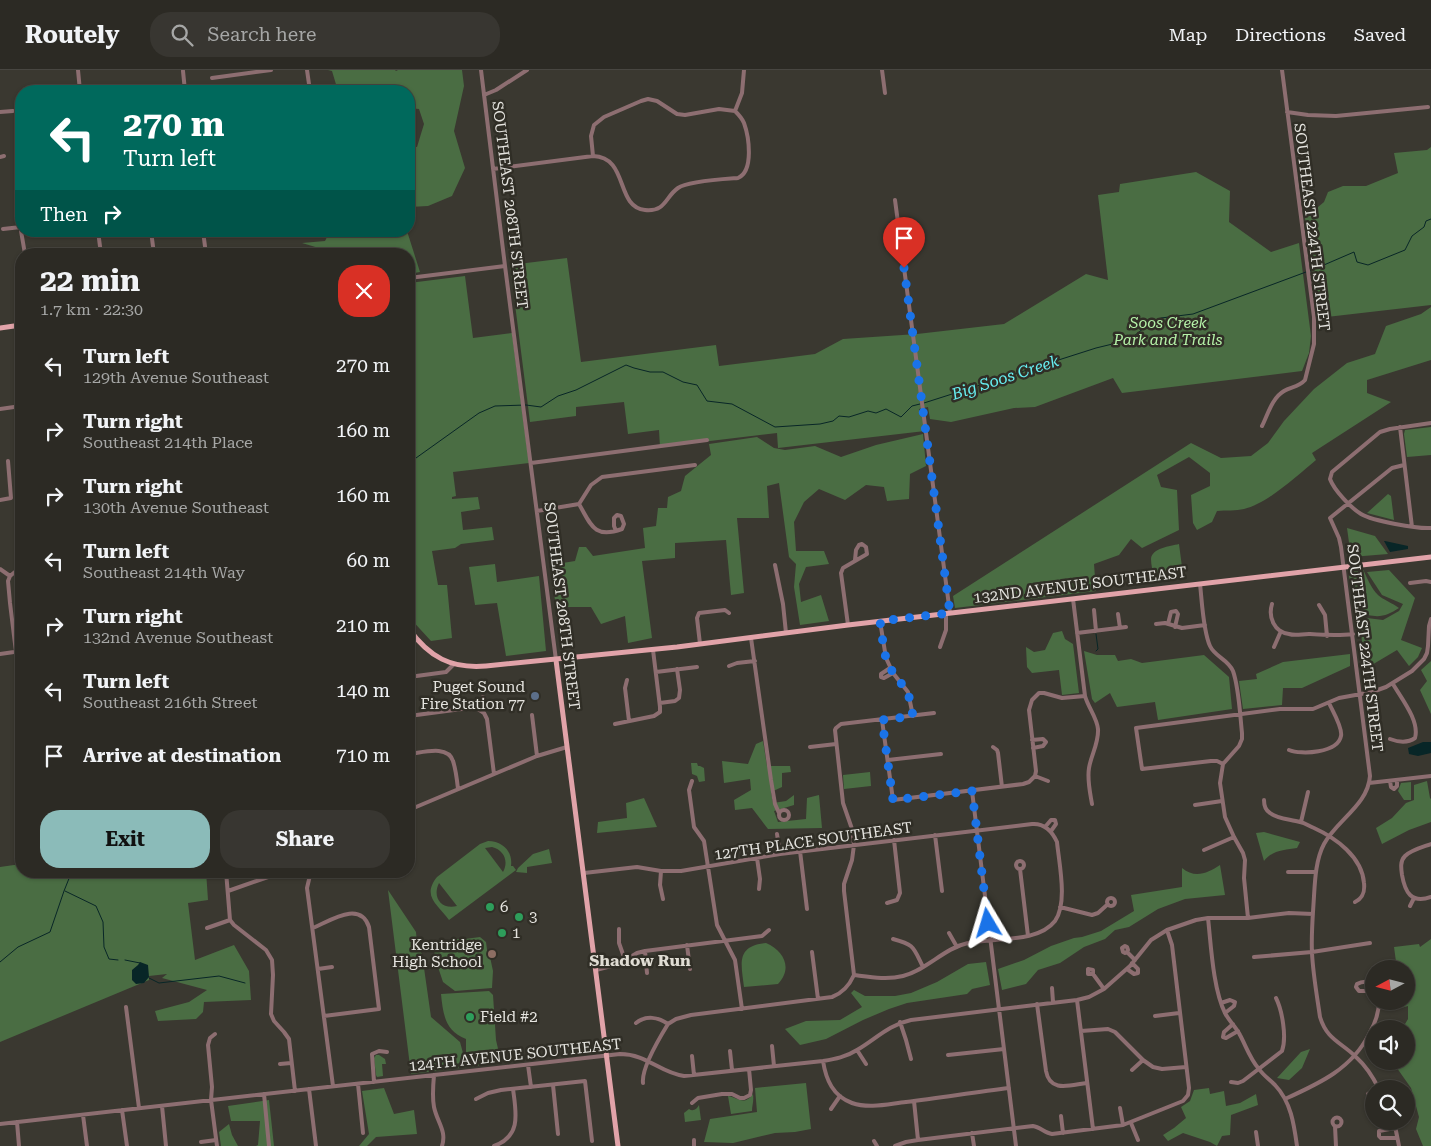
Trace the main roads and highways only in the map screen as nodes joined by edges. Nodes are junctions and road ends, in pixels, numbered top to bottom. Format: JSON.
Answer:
{"nodes":[{"id":1,"x":15,"y":327,"type":"edge"},
{"id":2,"x":0,"y":328,"type":"edge"},
{"id":3,"x":1431,"y":557,"type":"edge"},
{"id":4,"x":415,"y":636,"type":"edge"},
{"id":5,"x":556,"y":660,"type":"junction"},
{"id":6,"x":618,"y":1146,"type":"edge"}],
"edges":[{"from":1,"to":2,"type":"main road"},
{"from":3,"to":5,"type":"main road","name":"132ND AVENUE SOUTHEAST"},
{"from":4,"to":5,"type":"main road","name":"132ND AVENUE SOUTHEAST"},
{"from":5,"to":6,"type":"main road","name":"SOUTHEAST 208TH STREET"}]}
